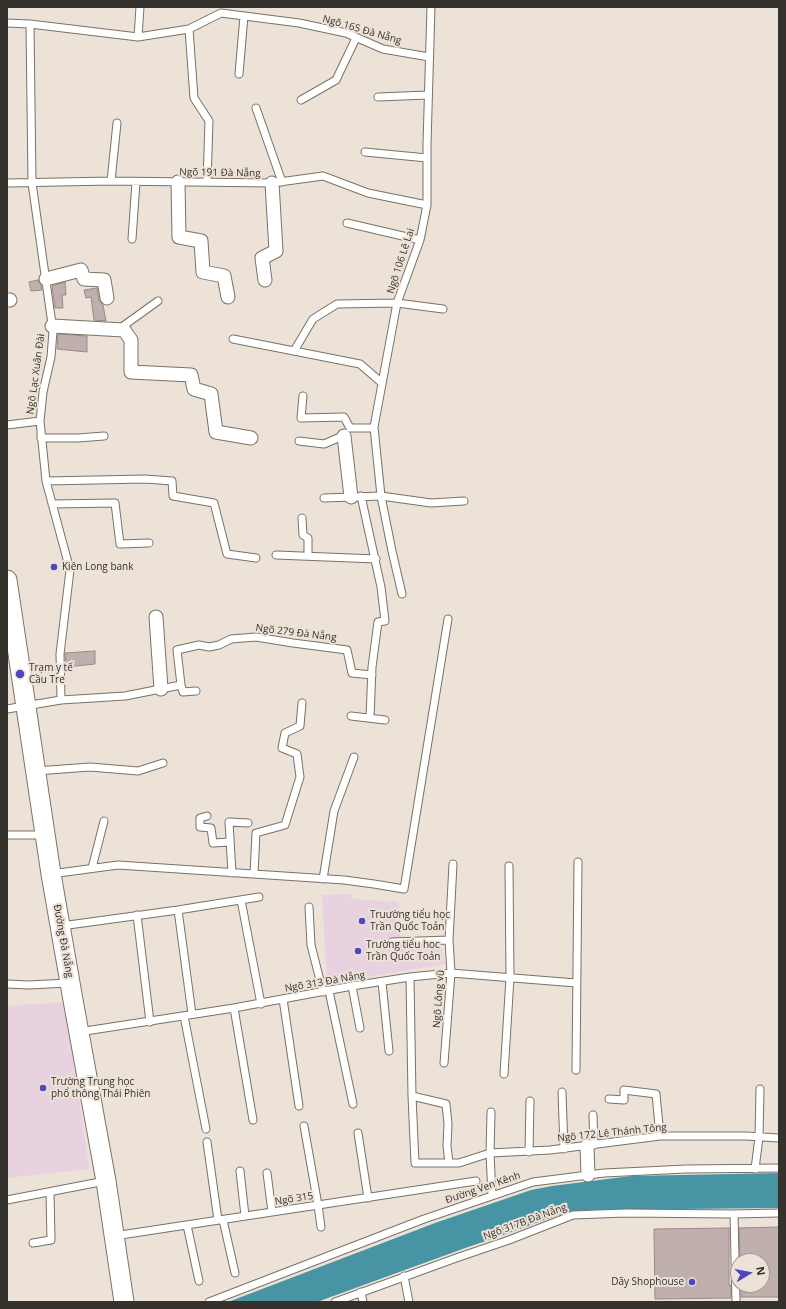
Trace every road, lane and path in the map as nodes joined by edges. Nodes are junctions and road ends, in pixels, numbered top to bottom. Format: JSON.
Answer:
{"nodes":[{"id":1,"x":140,"y":7,"type":"edge"},
{"id":2,"x":431,"y":7,"type":"edge"},
{"id":3,"x":244,"y":16,"type":"junction"},
{"id":4,"x":7,"y":23,"type":"edge"},
{"id":5,"x":30,"y":24,"type":"junction"},
{"id":6,"x":189,"y":29,"type":"junction"},
{"id":7,"x":138,"y":36,"type":"junction"},
{"id":8,"x":356,"y":38,"type":"junction"},
{"id":9,"x":429,"y":57,"type":"junction"},
{"id":10,"x":239,"y":74,"type":"dead end"},
{"id":11,"x":428,"y":95,"type":"junction"},
{"id":12,"x":378,"y":97,"type":"dead end"},
{"id":13,"x":302,"y":100,"type":"dead end"},
{"id":14,"x":256,"y":108,"type":"dead end"},
{"id":15,"x":117,"y":123,"type":"dead end"},
{"id":16,"x":365,"y":152,"type":"dead end"},
{"id":17,"x":427,"y":158,"type":"junction"},
{"id":18,"x":111,"y":181,"type":"junction"},
{"id":19,"x":136,"y":182,"type":"junction"},
{"id":20,"x":178,"y":182,"type":"junction"},
{"id":21,"x":207,"y":182,"type":"junction"},
{"id":22,"x":7,"y":183,"type":"edge"},
{"id":23,"x":32,"y":183,"type":"junction"},
{"id":24,"x":277,"y":183,"type":"junction"},
{"id":25,"x":427,"y":204,"type":"junction"},
{"id":26,"x":347,"y":223,"type":"dead end"},
{"id":27,"x":132,"y":239,"type":"dead end"},
{"id":28,"x":420,"y":240,"type":"junction"},
{"id":29,"x":46,"y":279,"type":"junction"},
{"id":30,"x":265,"y":280,"type":"dead end"},
{"id":31,"x":228,"y":297,"type":"dead end"},
{"id":32,"x":107,"y":298,"type":"dead end"},
{"id":33,"x":158,"y":301,"type":"dead end"},
{"id":34,"x":397,"y":303,"type":"junction"},
{"id":35,"x":443,"y":309,"type":"dead end"},
{"id":36,"x":52,"y":326,"type":"junction"},
{"id":37,"x":118,"y":330,"type":"junction"},
{"id":38,"x":233,"y":339,"type":"dead end"},
{"id":39,"x":294,"y":351,"type":"junction"},
{"id":40,"x":382,"y":383,"type":"junction"},
{"id":41,"x":304,"y":396,"type":"dead end"},
{"id":42,"x":40,"y":421,"type":"junction"},
{"id":43,"x":7,"y":425,"type":"edge"},
{"id":44,"x":374,"y":428,"type":"junction"},
{"id":45,"x":347,"y":432,"type":"junction"},
{"id":46,"x":104,"y":436,"type":"dead end"},
{"id":47,"x":41,"y":438,"type":"junction"},
{"id":48,"x":251,"y":438,"type":"dead end"},
{"id":49,"x":299,"y":441,"type":"dead end"},
{"id":50,"x":46,"y":481,"type":"junction"},
{"id":51,"x":381,"y":496,"type":"junction"},
{"id":52,"x":356,"y":497,"type":"junction"},
{"id":53,"x":324,"y":498,"type":"dead end"},
{"id":54,"x":464,"y":501,"type":"dead end"},
{"id":55,"x":52,"y":504,"type":"junction"},
{"id":56,"x":302,"y":518,"type":"dead end"},
{"id":57,"x":149,"y":543,"type":"dead end"},
{"id":58,"x":276,"y":555,"type":"dead end"},
{"id":59,"x":308,"y":556,"type":"junction"},
{"id":60,"x":256,"y":558,"type":"dead end"},
{"id":61,"x":376,"y":559,"type":"junction"},
{"id":62,"x":8,"y":587,"type":"edge"},
{"id":63,"x":402,"y":594,"type":"dead end"},
{"id":64,"x":156,"y":617,"type":"dead end"},
{"id":65,"x":448,"y":619,"type":"dead end"},
{"id":66,"x":372,"y":675,"type":"junction"},
{"id":67,"x":181,"y":685,"type":"junction"},
{"id":68,"x":161,"y":689,"type":"junction"},
{"id":69,"x":196,"y":691,"type":"dead end"},
{"id":70,"x":61,"y":700,"type":"junction"},
{"id":71,"x":302,"y":703,"type":"dead end"},
{"id":72,"x":27,"y":706,"type":"junction"},
{"id":73,"x":7,"y":709,"type":"edge"},
{"id":74,"x":351,"y":716,"type":"dead end"},
{"id":75,"x":370,"y":718,"type":"junction"},
{"id":76,"x":385,"y":720,"type":"dead end"},
{"id":77,"x":354,"y":757,"type":"dead end"},
{"id":78,"x":163,"y":763,"type":"dead end"},
{"id":79,"x":36,"y":771,"type":"junction"},
{"id":80,"x":207,"y":816,"type":"dead end"},
{"id":81,"x":104,"y":821,"type":"dead end"},
{"id":82,"x":248,"y":823,"type":"dead end"},
{"id":83,"x":7,"y":835,"type":"edge"},
{"id":84,"x":45,"y":835,"type":"junction"},
{"id":85,"x":230,"y":842,"type":"junction"},
{"id":86,"x":578,"y":862,"type":"dead end"},
{"id":87,"x":453,"y":864,"type":"dead end"},
{"id":88,"x":509,"y":866,"type":"dead end"},
{"id":89,"x":92,"y":868,"type":"junction"},
{"id":90,"x":232,"y":872,"type":"junction"},
{"id":91,"x":51,"y":874,"type":"junction"},
{"id":92,"x":254,"y":874,"type":"junction"},
{"id":93,"x":324,"y":879,"type":"junction"},
{"id":94,"x":259,"y":897,"type":"dead end"},
{"id":95,"x":241,"y":900,"type":"junction"},
{"id":96,"x":310,"y":907,"type":"dead end"},
{"id":97,"x":178,"y":910,"type":"junction"},
{"id":98,"x":137,"y":915,"type":"junction"},
{"id":99,"x":60,"y":926,"type":"junction"},
{"id":100,"x":450,"y":940,"type":"junction"},
{"id":101,"x":392,"y":942,"type":"dead end"},
{"id":102,"x":451,"y":973,"type":"junction"},
{"id":103,"x":410,"y":977,"type":"junction"},
{"id":104,"x":510,"y":978,"type":"junction"},
{"id":105,"x":70,"y":982,"type":"junction"},
{"id":106,"x":382,"y":982,"type":"junction"},
{"id":107,"x":576,"y":983,"type":"junction"},
{"id":108,"x":7,"y":984,"type":"edge"},
{"id":109,"x":352,"y":986,"type":"junction"},
{"id":110,"x":326,"y":992,"type":"junction"},
{"id":111,"x":283,"y":999,"type":"junction"},
{"id":112,"x":261,"y":1004,"type":"junction"},
{"id":113,"x":234,"y":1008,"type":"junction"},
{"id":114,"x":192,"y":1014,"type":"junction"},
{"id":115,"x":184,"y":1016,"type":"junction"},
{"id":116,"x":150,"y":1022,"type":"junction"},
{"id":117,"x":360,"y":1028,"type":"dead end"},
{"id":118,"x":79,"y":1032,"type":"junction"},
{"id":119,"x":389,"y":1051,"type":"dead end"},
{"id":120,"x":444,"y":1063,"type":"dead end"},
{"id":121,"x":576,"y":1070,"type":"dead end"},
{"id":122,"x":504,"y":1074,"type":"dead end"},
{"id":123,"x":760,"y":1089,"type":"dead end"},
{"id":124,"x":562,"y":1092,"type":"dead end"},
{"id":125,"x":412,"y":1096,"type":"junction"},
{"id":126,"x":608,"y":1099,"type":"dead end"},
{"id":127,"x":530,"y":1101,"type":"dead end"},
{"id":128,"x":353,"y":1104,"type":"dead end"},
{"id":129,"x":299,"y":1106,"type":"dead end"},
{"id":130,"x":491,"y":1112,"type":"dead end"},
{"id":131,"x":593,"y":1115,"type":"dead end"},
{"id":132,"x":253,"y":1120,"type":"dead end"},
{"id":133,"x":304,"y":1126,"type":"dead end"},
{"id":134,"x":206,"y":1129,"type":"dead end"},
{"id":135,"x":358,"y":1133,"type":"dead end"},
{"id":136,"x":660,"y":1136,"type":"junction"},
{"id":137,"x":759,"y":1137,"type":"junction"},
{"id":138,"x":779,"y":1138,"type":"edge"},
{"id":139,"x":207,"y":1142,"type":"dead end"},
{"id":140,"x":590,"y":1145,"type":"junction"},
{"id":141,"x":564,"y":1149,"type":"junction"},
{"id":142,"x":529,"y":1152,"type":"junction"},
{"id":143,"x":490,"y":1153,"type":"junction"},
{"id":144,"x":449,"y":1163,"type":"junction"},
{"id":145,"x":779,"y":1168,"type":"edge"},
{"id":146,"x":755,"y":1169,"type":"junction"},
{"id":147,"x":240,"y":1171,"type":"dead end"},
{"id":148,"x":267,"y":1172,"type":"dead end"},
{"id":149,"x":588,"y":1175,"type":"junction"},
{"id":150,"x":106,"y":1181,"type":"junction"},
{"id":151,"x":476,"y":1181,"type":"dead end"},
{"id":152,"x":50,"y":1192,"type":"junction"},
{"id":153,"x":492,"y":1196,"type":"junction"},
{"id":154,"x":368,"y":1198,"type":"junction"},
{"id":155,"x":7,"y":1200,"type":"edge"},
{"id":156,"x":318,"y":1205,"type":"junction"},
{"id":157,"x":272,"y":1212,"type":"junction"},
{"id":158,"x":779,"y":1213,"type":"edge"},
{"id":159,"x":734,"y":1214,"type":"junction"},
{"id":160,"x":245,"y":1216,"type":"junction"},
{"id":161,"x":221,"y":1220,"type":"junction"},
{"id":162,"x":187,"y":1225,"type":"junction"},
{"id":163,"x":321,"y":1227,"type":"dead end"},
{"id":164,"x":114,"y":1236,"type":"junction"},
{"id":165,"x":33,"y":1243,"type":"dead end"},
{"id":166,"x":235,"y":1273,"type":"dead end"},
{"id":167,"x":404,"y":1276,"type":"junction"},
{"id":168,"x":199,"y":1281,"type":"dead end"},
{"id":169,"x":360,"y":1292,"type":"junction"},
{"id":170,"x":124,"y":1302,"type":"edge"},
{"id":171,"x":209,"y":1302,"type":"edge"},
{"id":172,"x":335,"y":1302,"type":"edge"},
{"id":173,"x":363,"y":1302,"type":"edge"},
{"id":174,"x":409,"y":1302,"type":"edge"},
{"id":175,"x":736,"y":1302,"type":"edge"}],
"edges":[{"from":1,"to":7,"type":"lane"},
{"from":2,"to":9,"type":"lane","name":"Ngõ 106 Lê Lai"},
{"from":3,"to":6,"type":"lane","name":"Ngõ 165 Đà Nẵng"},
{"from":3,"to":8,"type":"lane","name":"Ngõ 165 Đà Nẵng"},
{"from":3,"to":10,"type":"lane"},
{"from":4,"to":5,"type":"lane","name":"Ngõ 165 Đà Nẵng"},
{"from":5,"to":7,"type":"lane","name":"Ngõ 165 Đà Nẵng"},
{"from":5,"to":23,"type":"lane","name":"Ngõ Lạc Xuân Đài"},
{"from":6,"to":7,"type":"lane","name":"Ngõ 165 Đà Nẵng"},
{"from":6,"to":21,"type":"lane"},
{"from":8,"to":9,"type":"lane","name":"Ngõ 165 Đà Nẵng"},
{"from":8,"to":13,"type":"lane"},
{"from":9,"to":11,"type":"lane","name":"Ngõ 106 Lê Lai"},
{"from":11,"to":12,"type":"lane"},
{"from":11,"to":17,"type":"lane","name":"Ngõ 106 Lê Lai"},
{"from":14,"to":24,"type":"lane"},
{"from":15,"to":18,"type":"lane"},
{"from":16,"to":17,"type":"lane"},
{"from":17,"to":25,"type":"lane","name":"Ngõ 106 Lê Lai"},
{"from":18,"to":19,"type":"lane","name":"Ngõ 191 Đà Nẵng"},
{"from":18,"to":23,"type":"lane","name":"Ngõ 191 Đà Nẵng"},
{"from":19,"to":20,"type":"lane","name":"Ngõ 191 Đà Nẵng"},
{"from":19,"to":27,"type":"lane"},
{"from":20,"to":21,"type":"lane","name":"Ngõ 191 Đà Nẵng"},
{"from":20,"to":31,"type":"street"},
{"from":21,"to":24,"type":"lane","name":"Ngõ 191 Đà Nẵng"},
{"from":22,"to":23,"type":"lane","name":"Ngõ 191 Đà Nẵng"},
{"from":23,"to":29,"type":"lane","name":"Ngõ Lạc Xuân Đài"},
{"from":24,"to":25,"type":"lane","name":"Ngõ 191 Đà Nẵng"},
{"from":24,"to":30,"type":"street"},
{"from":25,"to":28,"type":"lane","name":"Ngõ 106 Lê Lai"},
{"from":26,"to":28,"type":"lane"},
{"from":28,"to":34,"type":"lane","name":"Ngõ 106 Lê Lai"},
{"from":29,"to":32,"type":"street"},
{"from":29,"to":36,"type":"lane","name":"Ngõ Lạc Xuân Đài"},
{"from":33,"to":37,"type":"lane"},
{"from":34,"to":35,"type":"lane"},
{"from":34,"to":39,"type":"lane"},
{"from":34,"to":40,"type":"lane","name":"Ngõ 106 Lê Lai"},
{"from":36,"to":37,"type":"street"},
{"from":36,"to":42,"type":"lane","name":"Ngõ Lạc Xuân Đài"},
{"from":37,"to":48,"type":"street"},
{"from":38,"to":39,"type":"lane"},
{"from":39,"to":40,"type":"lane"},
{"from":40,"to":44,"type":"lane","name":"Ngõ 106 Lê Lai"},
{"from":41,"to":45,"type":"lane"},
{"from":42,"to":43,"type":"lane"},
{"from":42,"to":47,"type":"lane","name":"Ngõ Lạc Xuân Đài"},
{"from":44,"to":45,"type":"lane"},
{"from":44,"to":51,"type":"lane","name":"Ngõ 106 Lê Lai"},
{"from":45,"to":49,"type":"lane"},
{"from":45,"to":52,"type":"street"},
{"from":46,"to":47,"type":"lane"},
{"from":47,"to":50,"type":"lane","name":"Ngõ Lạc Xuân Đài"},
{"from":50,"to":55,"type":"lane","name":"Ngõ Lạc Xuân Đài"},
{"from":50,"to":60,"type":"lane"},
{"from":51,"to":52,"type":"lane"},
{"from":51,"to":54,"type":"lane"},
{"from":51,"to":63,"type":"lane","name":"Ngõ 106 Lê Lai"},
{"from":52,"to":53,"type":"lane"},
{"from":52,"to":61,"type":"lane"},
{"from":55,"to":57,"type":"lane"},
{"from":55,"to":70,"type":"lane","name":"Ngõ Lạc Xuân Đài"},
{"from":56,"to":59,"type":"lane"},
{"from":58,"to":59,"type":"lane"},
{"from":59,"to":61,"type":"lane"},
{"from":61,"to":66,"type":"lane"},
{"from":62,"to":72,"type":"main road","name":"Đường Đà Nẵng"},
{"from":64,"to":68,"type":"street"},
{"from":65,"to":93,"type":"lane"},
{"from":66,"to":67,"type":"lane","name":"Ngõ 279 Đà Nẵng"},
{"from":66,"to":75,"type":"lane"},
{"from":67,"to":68,"type":"lane"},
{"from":67,"to":69,"type":"lane"},
{"from":68,"to":70,"type":"lane"},
{"from":70,"to":72,"type":"lane"},
{"from":71,"to":92,"type":"lane"},
{"from":72,"to":73,"type":"lane"},
{"from":72,"to":79,"type":"main road","name":"Đường Đà Nẵng"},
{"from":74,"to":75,"type":"lane"},
{"from":75,"to":76,"type":"lane"},
{"from":77,"to":93,"type":"lane"},
{"from":78,"to":79,"type":"lane"},
{"from":79,"to":84,"type":"main road","name":"Đường Đà Nẵng"},
{"from":80,"to":85,"type":"lane"},
{"from":81,"to":89,"type":"lane"},
{"from":82,"to":85,"type":"lane"},
{"from":83,"to":84,"type":"lane"},
{"from":84,"to":91,"type":"main road","name":"Đường Đà Nẵng"},
{"from":85,"to":90,"type":"lane"},
{"from":86,"to":107,"type":"lane"},
{"from":87,"to":100,"type":"lane","name":"Ngõ Lông vũ"},
{"from":88,"to":104,"type":"lane"},
{"from":89,"to":90,"type":"lane"},
{"from":89,"to":91,"type":"lane"},
{"from":90,"to":92,"type":"lane"},
{"from":91,"to":99,"type":"main road","name":"Đường Đà Nẵng"},
{"from":92,"to":93,"type":"lane"},
{"from":94,"to":95,"type":"lane"},
{"from":95,"to":97,"type":"lane"},
{"from":95,"to":112,"type":"lane"},
{"from":96,"to":110,"type":"lane"},
{"from":97,"to":98,"type":"lane"},
{"from":97,"to":114,"type":"lane"},
{"from":98,"to":99,"type":"lane"},
{"from":98,"to":116,"type":"lane"},
{"from":99,"to":105,"type":"main road","name":"Đường Đà Nẵng"},
{"from":100,"to":101,"type":"lane"},
{"from":100,"to":102,"type":"lane","name":"Ngõ Lông vũ"},
{"from":102,"to":103,"type":"lane","name":"Ngõ 313 Đà Nẵng"},
{"from":102,"to":104,"type":"lane","name":"Ngõ 313 Đà Nẵng"},
{"from":102,"to":120,"type":"lane","name":"Ngõ Lông vũ"},
{"from":103,"to":106,"type":"lane","name":"Ngõ 313 Đà Nẵng"},
{"from":103,"to":125,"type":"lane"},
{"from":104,"to":107,"type":"lane","name":"Ngõ 313 Đà Nẵng"},
{"from":104,"to":122,"type":"lane"},
{"from":105,"to":108,"type":"lane"},
{"from":105,"to":118,"type":"main road","name":"Đường Đà Nẵng"},
{"from":106,"to":109,"type":"lane","name":"Ngõ 313 Đà Nẵng"},
{"from":106,"to":119,"type":"lane"},
{"from":107,"to":121,"type":"lane"},
{"from":109,"to":110,"type":"lane","name":"Ngõ 313 Đà Nẵng"},
{"from":109,"to":117,"type":"lane"},
{"from":110,"to":111,"type":"lane","name":"Ngõ 313 Đà Nẵng"},
{"from":110,"to":128,"type":"lane"},
{"from":111,"to":112,"type":"lane","name":"Ngõ 313 Đà Nẵng"},
{"from":111,"to":129,"type":"lane"},
{"from":112,"to":113,"type":"lane","name":"Ngõ 313 Đà Nẵng"},
{"from":113,"to":114,"type":"lane","name":"Ngõ 313 Đà Nẵng"},
{"from":113,"to":132,"type":"lane"},
{"from":114,"to":115,"type":"lane","name":"Ngõ 313 Đà Nẵng"},
{"from":115,"to":116,"type":"lane","name":"Ngõ 313 Đà Nẵng"},
{"from":115,"to":134,"type":"lane"},
{"from":116,"to":118,"type":"lane","name":"Ngõ 313 Đà Nẵng"},
{"from":118,"to":150,"type":"main road","name":"Đường Đà Nẵng"},
{"from":123,"to":137,"type":"lane"},
{"from":124,"to":141,"type":"lane"},
{"from":125,"to":144,"type":"lane"},
{"from":125,"to":144,"type":"lane","name":"Ngõ 172 Lê Thánh Tông"},
{"from":126,"to":136,"type":"lane"},
{"from":127,"to":142,"type":"lane"},
{"from":130,"to":143,"type":"lane"},
{"from":131,"to":140,"type":"lane"},
{"from":133,"to":156,"type":"lane"},
{"from":135,"to":154,"type":"lane"},
{"from":136,"to":137,"type":"lane","name":"Ngõ 172 Lê Thánh Tông"},
{"from":136,"to":140,"type":"lane","name":"Ngõ 172 Lê Thánh Tông"},
{"from":137,"to":138,"type":"lane","name":"Ngõ 172 Lê Thánh Tông"},
{"from":137,"to":146,"type":"lane"},
{"from":139,"to":161,"type":"lane"},
{"from":140,"to":141,"type":"lane","name":"Ngõ 172 Lê Thánh Tông"},
{"from":140,"to":149,"type":"street"},
{"from":141,"to":142,"type":"lane","name":"Ngõ 172 Lê Thánh Tông"},
{"from":142,"to":143,"type":"lane","name":"Ngõ 172 Lê Thánh Tông"},
{"from":143,"to":144,"type":"lane","name":"Ngõ 172 Lê Thánh Tông"},
{"from":143,"to":153,"type":"lane"},
{"from":145,"to":146,"type":"lane","name":"Đường Ven Kênh"},
{"from":146,"to":149,"type":"lane","name":"Đường Ven Kênh"},
{"from":147,"to":160,"type":"lane"},
{"from":148,"to":157,"type":"lane"},
{"from":149,"to":153,"type":"lane","name":"Đường Ven Kênh"},
{"from":150,"to":152,"type":"lane"},
{"from":150,"to":164,"type":"main road","name":"Đường Đà Nẵng"},
{"from":151,"to":154,"type":"lane","name":"Ngõ 315"},
{"from":152,"to":155,"type":"lane"},
{"from":152,"to":165,"type":"lane"},
{"from":153,"to":171,"type":"lane","name":"Đường Ven Kênh"},
{"from":154,"to":156,"type":"lane","name":"Ngõ 315"},
{"from":156,"to":157,"type":"lane","name":"Ngõ 315"},
{"from":156,"to":163,"type":"lane"},
{"from":157,"to":160,"type":"lane","name":"Ngõ 315"},
{"from":158,"to":159,"type":"lane","name":"Ngõ 317B Đà Nẵng"},
{"from":159,"to":167,"type":"lane","name":"Ngõ 317B Đà Nẵng"},
{"from":159,"to":175,"type":"lane"},
{"from":160,"to":161,"type":"lane","name":"Ngõ 315"},
{"from":161,"to":162,"type":"lane","name":"Ngõ 315"},
{"from":161,"to":166,"type":"lane"},
{"from":162,"to":164,"type":"lane","name":"Ngõ 315"},
{"from":162,"to":168,"type":"lane"},
{"from":164,"to":170,"type":"main road","name":"Đường Đà Nẵng"},
{"from":167,"to":169,"type":"lane","name":"Ngõ 317B Đà Nẵng"},
{"from":167,"to":174,"type":"lane"},
{"from":169,"to":172,"type":"lane","name":"Ngõ 317B Đà Nẵng"},
{"from":169,"to":173,"type":"lane"}]}
